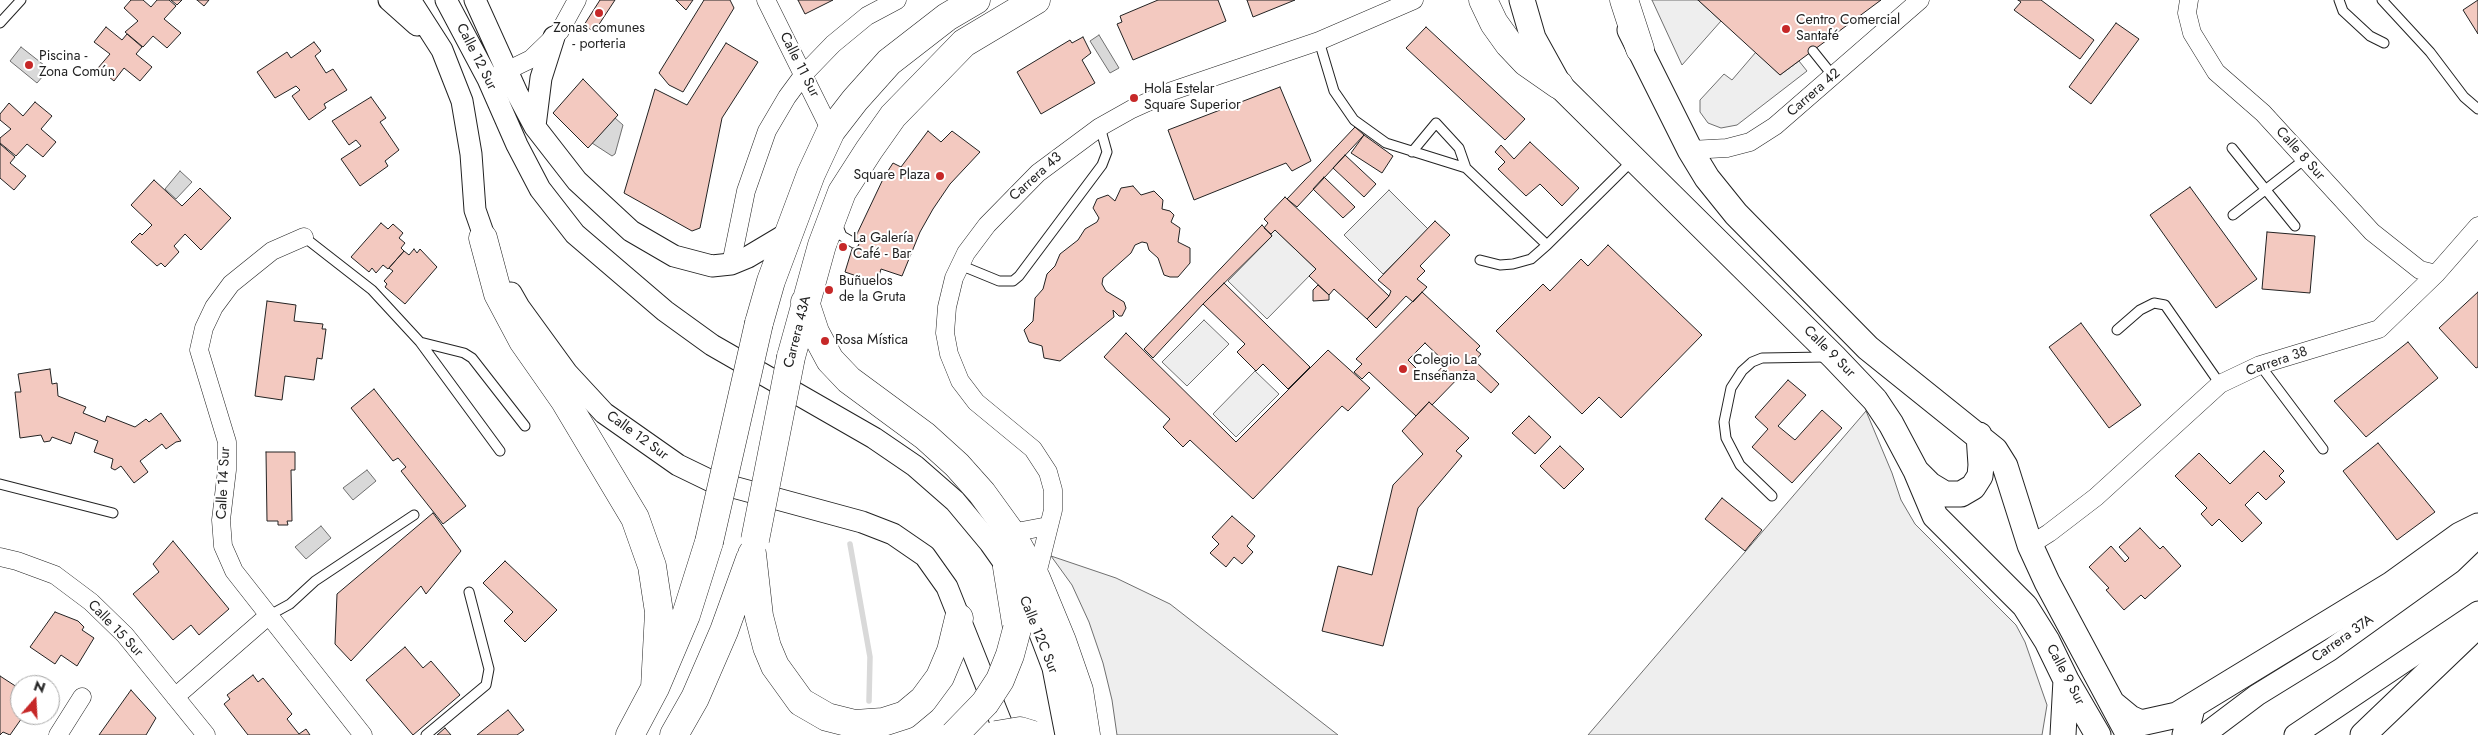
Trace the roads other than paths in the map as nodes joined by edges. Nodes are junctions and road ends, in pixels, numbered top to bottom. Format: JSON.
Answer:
{"nodes":[{"id":1,"x":21,"y":0,"type":"edge"},
{"id":2,"x":389,"y":0,"type":"edge"},
{"id":3,"x":410,"y":0,"type":"edge"},
{"id":4,"x":446,"y":0,"type":"edge"},
{"id":5,"x":475,"y":0,"type":"edge"},
{"id":6,"x":576,"y":0,"type":"edge"},
{"id":7,"x":766,"y":0,"type":"edge"},
{"id":8,"x":897,"y":0,"type":"edge"},
{"id":9,"x":976,"y":0,"type":"edge"},
{"id":10,"x":1036,"y":0,"type":"edge"},
{"id":11,"x":1414,"y":0,"type":"edge"},
{"id":12,"x":1482,"y":0,"type":"edge"},
{"id":13,"x":1522,"y":0,"type":"edge"},
{"id":14,"x":1612,"y":0,"type":"edge"},
{"id":15,"x":1624,"y":0,"type":"edge"},
{"id":16,"x":1920,"y":0,"type":"edge"},
{"id":17,"x":2339,"y":0,"type":"edge"},
{"id":18,"x":2382,"y":0,"type":"edge"},
{"id":19,"x":2188,"y":7,"type":"edge"},
{"id":20,"x":0,"y":23,"type":"edge"},
{"id":21,"x":554,"y":36,"type":"junction"},
{"id":22,"x":1319,"y":41,"type":"junction"},
{"id":23,"x":2384,"y":43,"type":"dead end"},
{"id":24,"x":1640,"y":49,"type":"junction"},
{"id":25,"x":442,"y":50,"type":"junction"},
{"id":26,"x":1813,"y":51,"type":"dead end"},
{"id":27,"x":508,"y":71,"type":"junction"},
{"id":28,"x":804,"y":74,"type":"junction"},
{"id":29,"x":1833,"y":76,"type":"junction"},
{"id":30,"x":488,"y":79,"type":"junction"},
{"id":31,"x":1559,"y":85,"type":"junction"},
{"id":32,"x":2478,"y":109,"type":"edge"},
{"id":33,"x":535,"y":126,"type":"junction"},
{"id":34,"x":1100,"y":126,"type":"junction"},
{"id":35,"x":832,"y":131,"type":"junction"},
{"id":36,"x":517,"y":144,"type":"junction"},
{"id":37,"x":2232,"y":148,"type":"dead end"},
{"id":38,"x":1690,"y":150,"type":"junction"},
{"id":39,"x":1412,"y":152,"type":"junction"},
{"id":40,"x":2305,"y":159,"type":"junction"},
{"id":41,"x":1633,"y":160,"type":"junction"},
{"id":42,"x":1466,"y":168,"type":"junction"},
{"id":43,"x":577,"y":182,"type":"junction"},
{"id":44,"x":2266,"y":190,"type":"junction"},
{"id":45,"x":836,"y":209,"type":"junction"},
{"id":46,"x":2233,"y":215,"type":"dead end"},
{"id":47,"x":2295,"y":226,"type":"dead end"},
{"id":48,"x":2478,"y":226,"type":"edge"},
{"id":49,"x":790,"y":232,"type":"junction"},
{"id":50,"x":304,"y":237,"type":"joint"},
{"id":51,"x":483,"y":238,"type":"junction"},
{"id":52,"x":854,"y":243,"type":"dead end"},
{"id":53,"x":1547,"y":245,"type":"junction"},
{"id":54,"x":1480,"y":260,"type":"dead end"},
{"id":55,"x":731,"y":264,"type":"junction"},
{"id":56,"x":960,"y":266,"type":"junction"},
{"id":57,"x":2436,"y":274,"type":"junction"},
{"id":58,"x":805,"y":302,"type":"junction"},
{"id":59,"x":2117,"y":330,"type":"dead end"},
{"id":60,"x":420,"y":342,"type":"junction"},
{"id":61,"x":1834,"y":357,"type":"junction"},
{"id":62,"x":2260,"y":365,"type":"junction"},
{"id":63,"x":2220,"y":384,"type":"junction"},
{"id":64,"x":525,"y":426,"type":"dead end"},
{"id":65,"x":1979,"y":435,"type":"junction"},
{"id":66,"x":2323,"y":449,"type":"dead end"},
{"id":67,"x":500,"y":451,"type":"dead end"},
{"id":68,"x":1916,"y":470,"type":"junction"},
{"id":69,"x":0,"y":484,"type":"edge"},
{"id":70,"x":1772,"y":496,"type":"dead end"},
{"id":71,"x":113,"y":513,"type":"dead end"},
{"id":72,"x":414,"y":515,"type":"dead end"},
{"id":73,"x":1048,"y":526,"type":"junction"},
{"id":74,"x":2478,"y":526,"type":"edge"},
{"id":75,"x":1011,"y":533,"type":"junction"},
{"id":76,"x":2478,"y":537,"type":"edge"},
{"id":77,"x":2030,"y":544,"type":"junction"},
{"id":78,"x":753,"y":547,"type":"junction"},
{"id":79,"x":0,"y":557,"type":"edge"},
{"id":80,"x":1007,"y":568,"type":"junction"},
{"id":81,"x":1036,"y":578,"type":"junction"},
{"id":82,"x":469,"y":592,"type":"dead end"},
{"id":83,"x":2478,"y":612,"type":"edge"},
{"id":84,"x":268,"y":616,"type":"junction"},
{"id":85,"x":960,"y":618,"type":"junction"},
{"id":86,"x":2478,"y":625,"type":"edge"},
{"id":87,"x":2066,"y":680,"type":"junction"},
{"id":88,"x":656,"y":688,"type":"junction"},
{"id":89,"x":82,"y":697,"type":"dead end"},
{"id":90,"x":175,"y":697,"type":"junction"},
{"id":91,"x":2111,"y":703,"type":"junction"},
{"id":92,"x":2192,"y":708,"type":"junction"},
{"id":93,"x":58,"y":735,"type":"edge"},
{"id":94,"x":206,"y":735,"type":"edge"},
{"id":95,"x":363,"y":735,"type":"edge"},
{"id":96,"x":426,"y":735,"type":"edge"},
{"id":97,"x":630,"y":735,"type":"edge"},
{"id":98,"x":674,"y":735,"type":"edge"},
{"id":99,"x":954,"y":735,"type":"edge"},
{"id":100,"x":996,"y":735,"type":"edge"},
{"id":101,"x":1006,"y":735,"type":"edge"},
{"id":102,"x":1032,"y":735,"type":"edge"},
{"id":103,"x":1066,"y":735,"type":"edge"},
{"id":104,"x":1086,"y":735,"type":"edge"},
{"id":105,"x":2063,"y":735,"type":"edge"},
{"id":106,"x":2098,"y":735,"type":"edge"},
{"id":107,"x":2129,"y":735,"type":"edge"},
{"id":108,"x":2185,"y":735,"type":"edge"},
{"id":109,"x":2204,"y":735,"type":"edge"},
{"id":110,"x":2295,"y":735,"type":"edge"},
{"id":111,"x":2363,"y":735,"type":"edge"}],
"edges":[{"from":1,"to":20,"type":"lane"},
{"from":2,"to":25,"type":"street","name":"Calle 12 Sur"},
{"from":3,"to":25,"type":"street","name":"Calle 12 Sur"},
{"from":4,"to":30,"type":"street","name":"Calle 12 Sur"},
{"from":5,"to":27,"type":"street","name":"Calle 12 Sur"},
{"from":6,"to":21,"type":"street"},
{"from":7,"to":28,"type":"street","name":"Calle 11 Sur"},
{"from":8,"to":28,"type":"street"},
{"from":9,"to":35,"type":"main road"},
{"from":10,"to":45,"type":"main road","name":"Carrera 43A"},
{"from":11,"to":22,"type":"street","name":"Carrera 43"},
{"from":12,"to":31,"type":"main road"},
{"from":13,"to":31,"type":"main road","name":"Calle 9 Sur"},
{"from":14,"to":24,"type":"main road","name":"Calle 9 Sur"},
{"from":15,"to":24,"type":"main road"},
{"from":16,"to":29,"type":"street","name":"Carrera 42"},
{"from":17,"to":23,"type":"lane"},
{"from":18,"to":32,"type":"lane"},
{"from":19,"to":40,"type":"street","name":"Calle 8 Sur"},
{"from":21,"to":27,"type":"street"},
{"from":21,"to":33,"type":"street"},
{"from":22,"to":34,"type":"street","name":"Carrera 43"},
{"from":22,"to":39,"type":"lane"},
{"from":24,"to":38,"type":"main road","name":"Calle 9 Sur"},
{"from":25,"to":51,"type":"street","name":"Calle 12 Sur"},
{"from":26,"to":29,"type":"lane"},
{"from":27,"to":30,"type":"street"},
{"from":27,"to":33,"type":"street","name":"Calle 12 Sur"},
{"from":28,"to":35,"type":"street","name":"Calle 11 Sur"},
{"from":28,"to":55,"type":"street"},
{"from":29,"to":38,"type":"street","name":"Carrera 42"},
{"from":30,"to":36,"type":"street","name":"Calle 12 Sur"},
{"from":31,"to":41,"type":"main road","name":"Calle 9 Sur"},
{"from":33,"to":43,"type":"street","name":"Calle 12 Sur"},
{"from":34,"to":56,"type":"street","name":"Carrera 43"},
{"from":34,"to":56,"type":"lane"},
{"from":35,"to":49,"type":"main road"},
{"from":36,"to":43,"type":"street"},
{"from":36,"to":80,"type":"street","name":"Calle 12 Sur"},
{"from":37,"to":44,"type":"lane"},
{"from":38,"to":65,"type":"main road","name":"Calle 9 Sur"},
{"from":39,"to":42,"type":"lane"},
{"from":39,"to":42,"type":"lane"},
{"from":40,"to":44,"type":"lane"},
{"from":40,"to":57,"type":"street","name":"Calle 8 Sur"},
{"from":41,"to":53,"type":"lane"},
{"from":41,"to":61,"type":"main road","name":"Calle 9 Sur"},
{"from":42,"to":53,"type":"lane"},
{"from":43,"to":55,"type":"street","name":"Calle 12 Sur"},
{"from":44,"to":46,"type":"lane"},
{"from":44,"to":47,"type":"lane"},
{"from":45,"to":52,"type":"lane"},
{"from":45,"to":58,"type":"main road","name":"Carrera 43A"},
{"from":48,"to":57,"type":"street","name":"Carrera 38"},
{"from":49,"to":55,"type":"street","name":"Calle 12 Sur"},
{"from":49,"to":88,"type":"main road","bridge":true},
{"from":50,"to":60,"type":"lane"},
{"from":50,"to":84,"type":"street","name":"Calle 14 Sur"},
{"from":51,"to":85,"type":"street","name":"Calle 12 Sur"},
{"from":51,"to":88,"type":"main road"},
{"from":53,"to":54,"type":"lane"},
{"from":56,"to":73,"type":"street","name":"Carrera 43"},
{"from":57,"to":62,"type":"street","name":"Carrera 38"},
{"from":58,"to":75,"type":"main road"},
{"from":58,"to":78,"type":"main road","name":"Carrera 43A","bridge":true},
{"from":59,"to":63,"type":"lane"},
{"from":60,"to":64,"type":"lane"},
{"from":60,"to":67,"type":"lane"},
{"from":61,"to":68,"type":"main road","name":"Calle 9 Sur"},
{"from":61,"to":70,"type":"lane"},
{"from":62,"to":63,"type":"street","name":"Carrera 38"},
{"from":62,"to":66,"type":"lane"},
{"from":63,"to":77,"type":"street","name":"Carrera 38"},
{"from":65,"to":68,"type":"main road"},
{"from":65,"to":77,"type":"main road","name":"Calle 9 Sur"},
{"from":68,"to":87,"type":"main road","name":"Calle 9 Sur"},
{"from":69,"to":71,"type":"lane"},
{"from":72,"to":84,"type":"lane"},
{"from":73,"to":75,"type":"street"},
{"from":73,"to":81,"type":"street","name":"Carrera 43"},
{"from":74,"to":92,"type":"main road"},
{"from":75,"to":81,"type":"main road"},
{"from":76,"to":109,"type":"street","name":"Carrera 37A"},
{"from":77,"to":91,"type":"main road","name":"Calle 9 Sur"},
{"from":78,"to":85,"type":"main road"},
{"from":78,"to":98,"type":"main road","name":"Carrera 43A"},
{"from":79,"to":90,"type":"street","name":"Calle 15 Sur"},
{"from":80,"to":99,"type":"main road","bridge":true},
{"from":80,"to":103,"type":"street","name":"Calle 12C Sur"},
{"from":81,"to":104,"type":"main road"},
{"from":82,"to":96,"type":"lane"},
{"from":83,"to":110,"type":"street"},
{"from":84,"to":90,"type":"street"},
{"from":84,"to":95,"type":"street","name":"Calle 14 Sur"},
{"from":85,"to":101,"type":"street"},
{"from":86,"to":111,"type":"main road"},
{"from":87,"to":105,"type":"main road"},
{"from":87,"to":106,"type":"main road","name":"Calle 9 Sur"},
{"from":88,"to":97,"type":"main road"},
{"from":89,"to":93,"type":"street"},
{"from":90,"to":94,"type":"street","name":"Calle 15 Sur"},
{"from":91,"to":92,"type":"main road"},
{"from":91,"to":107,"type":"main road","name":"Calle 9 Sur"},
{"from":92,"to":108,"type":"main road"},
{"from":100,"to":102,"type":"main road","bridge":true}]}
